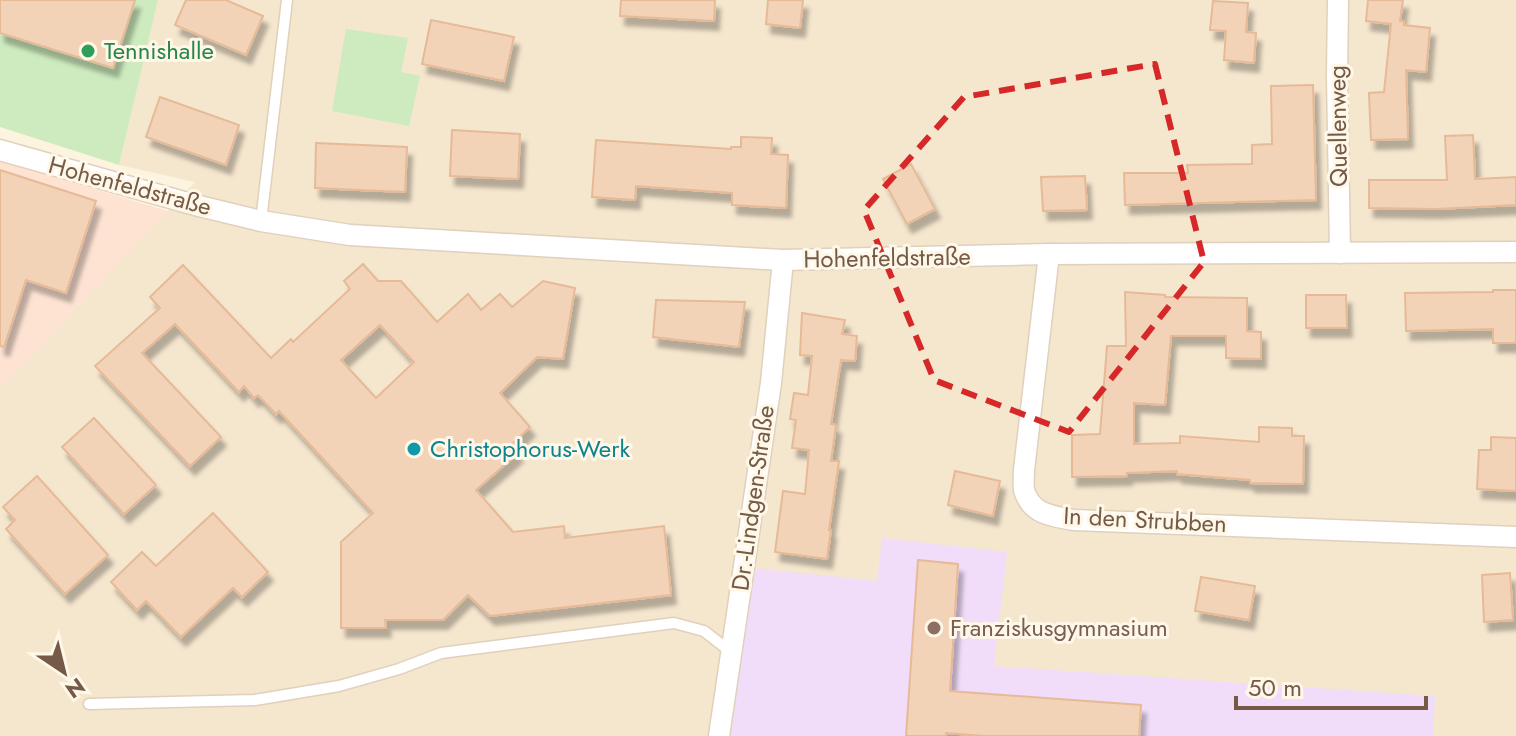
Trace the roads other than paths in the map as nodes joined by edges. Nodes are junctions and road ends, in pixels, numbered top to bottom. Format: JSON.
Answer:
{"nodes":[{"id":1,"x":287,"y":0,"type":"edge"},
{"id":2,"x":1338,"y":0,"type":"edge"},
{"id":3,"x":0,"y":150,"type":"edge"},
{"id":4,"x":261,"y":221,"type":"junction"},
{"id":5,"x":1516,"y":252,"type":"edge"},
{"id":6,"x":1340,"y":253,"type":"junction"},
{"id":7,"x":1049,"y":254,"type":"junction"},
{"id":8,"x":783,"y":260,"type":"junction"},
{"id":9,"x":1516,"y":537,"type":"edge"},
{"id":10,"x":731,"y":652,"type":"junction"},
{"id":11,"x":89,"y":704,"type":"dead end"},
{"id":12,"x":719,"y":736,"type":"edge"}],
"edges":[{"from":1,"to":4,"type":"lane"},
{"from":2,"to":6,"type":"street","name":"Quellenweg"},
{"from":3,"to":4,"type":"street","name":"Hohenfeldstraße"},
{"from":4,"to":8,"type":"street","name":"Hohenfeldstraße"},
{"from":5,"to":6,"type":"street","name":"Hohenfeldstraße"},
{"from":6,"to":7,"type":"street","name":"Hohenfeldstraße"},
{"from":7,"to":8,"type":"street","name":"Hohenfeldstraße"},
{"from":7,"to":9,"type":"street","name":"In den Strubben"},
{"from":8,"to":10,"type":"street","name":"Dr.-Lindgen-Straße"},
{"from":10,"to":11,"type":"lane"},
{"from":10,"to":12,"type":"street","name":"Dr.-Lindgen-Straße"}]}
